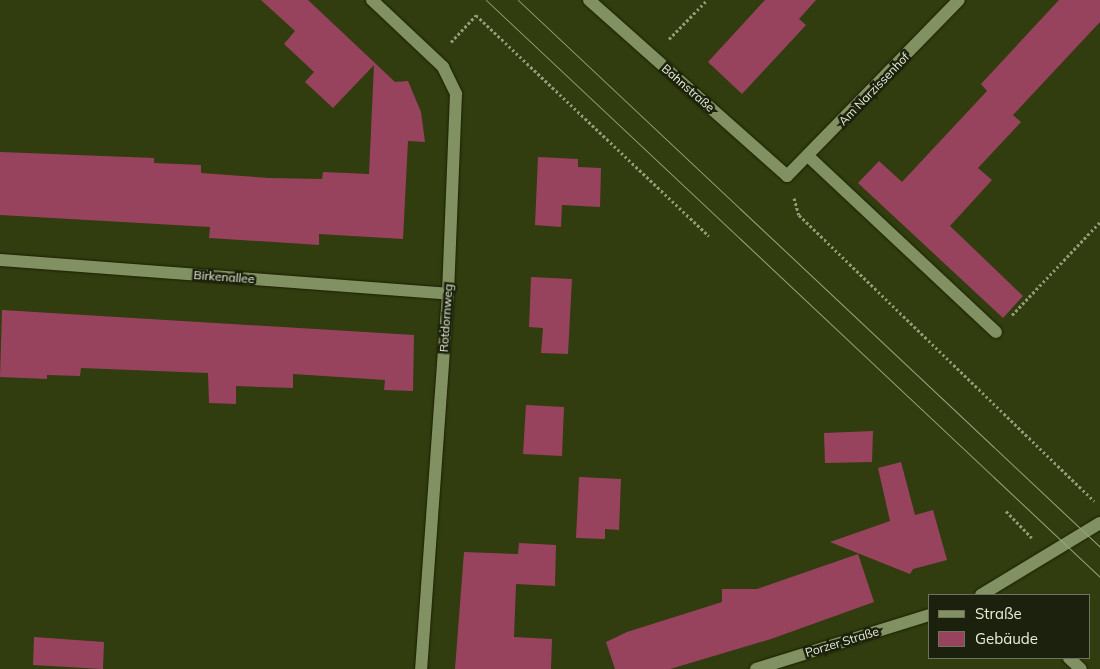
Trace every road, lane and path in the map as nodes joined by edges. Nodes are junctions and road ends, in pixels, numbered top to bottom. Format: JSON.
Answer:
{"nodes":[{"id":1,"x":372,"y":0,"type":"edge"},
{"id":2,"x":589,"y":0,"type":"edge"},
{"id":3,"x":707,"y":0,"type":"edge"},
{"id":4,"x":959,"y":0,"type":"edge"},
{"id":5,"x":652,"y":57,"type":"junction"},
{"id":6,"x":436,"y":60,"type":"junction"},
{"id":7,"x":809,"y":157,"type":"junction"},
{"id":8,"x":787,"y":176,"type":"junction"},
{"id":9,"x":1100,"y":222,"type":"edge"},
{"id":10,"x":709,"y":236,"type":"dead end"},
{"id":11,"x":0,"y":260,"type":"edge"},
{"id":12,"x":448,"y":294,"type":"junction"},
{"id":13,"x":996,"y":332,"type":"joint"},
{"id":14,"x":1100,"y":509,"type":"edge"},
{"id":15,"x":1006,"y":511,"type":"dead end"},
{"id":16,"x":1100,"y":523,"type":"edge"},
{"id":17,"x":1048,"y":554,"type":"junction"},
{"id":18,"x":997,"y":592,"type":"edge"},
{"id":19,"x":928,"y":615,"type":"edge"},
{"id":20,"x":1070,"y":659,"type":"edge"},
{"id":21,"x":422,"y":669,"type":"edge"},
{"id":22,"x":756,"y":669,"type":"edge"},
{"id":23,"x":1081,"y":669,"type":"edge"}],
"edges":[{"from":1,"to":6,"type":"street","name":"Rotdornweg"},
{"from":2,"to":5,"type":"street","name":"Bahnstraße"},
{"from":3,"to":5,"type":"path"},
{"from":4,"to":7,"type":"street","name":"Am Narzissenhof"},
{"from":5,"to":8,"type":"street","name":"Bahnstraße"},
{"from":6,"to":10,"type":"path"},
{"from":6,"to":12,"type":"street","name":"Rotdornweg"},
{"from":7,"to":8,"type":"street","name":"Am Narzissenhof"},
{"from":7,"to":13,"type":"street"},
{"from":8,"to":14,"type":"path"},
{"from":9,"to":13,"type":"path"},
{"from":11,"to":12,"type":"street","name":"Birkenallee"},
{"from":12,"to":21,"type":"street","name":"Rotdornweg"},
{"from":15,"to":17,"type":"path"},
{"from":16,"to":17,"type":"street"},
{"from":17,"to":18,"type":"street"},
{"from":19,"to":22,"type":"street","name":"Porzer Straße"},
{"from":20,"to":23,"type":"street"}]}
